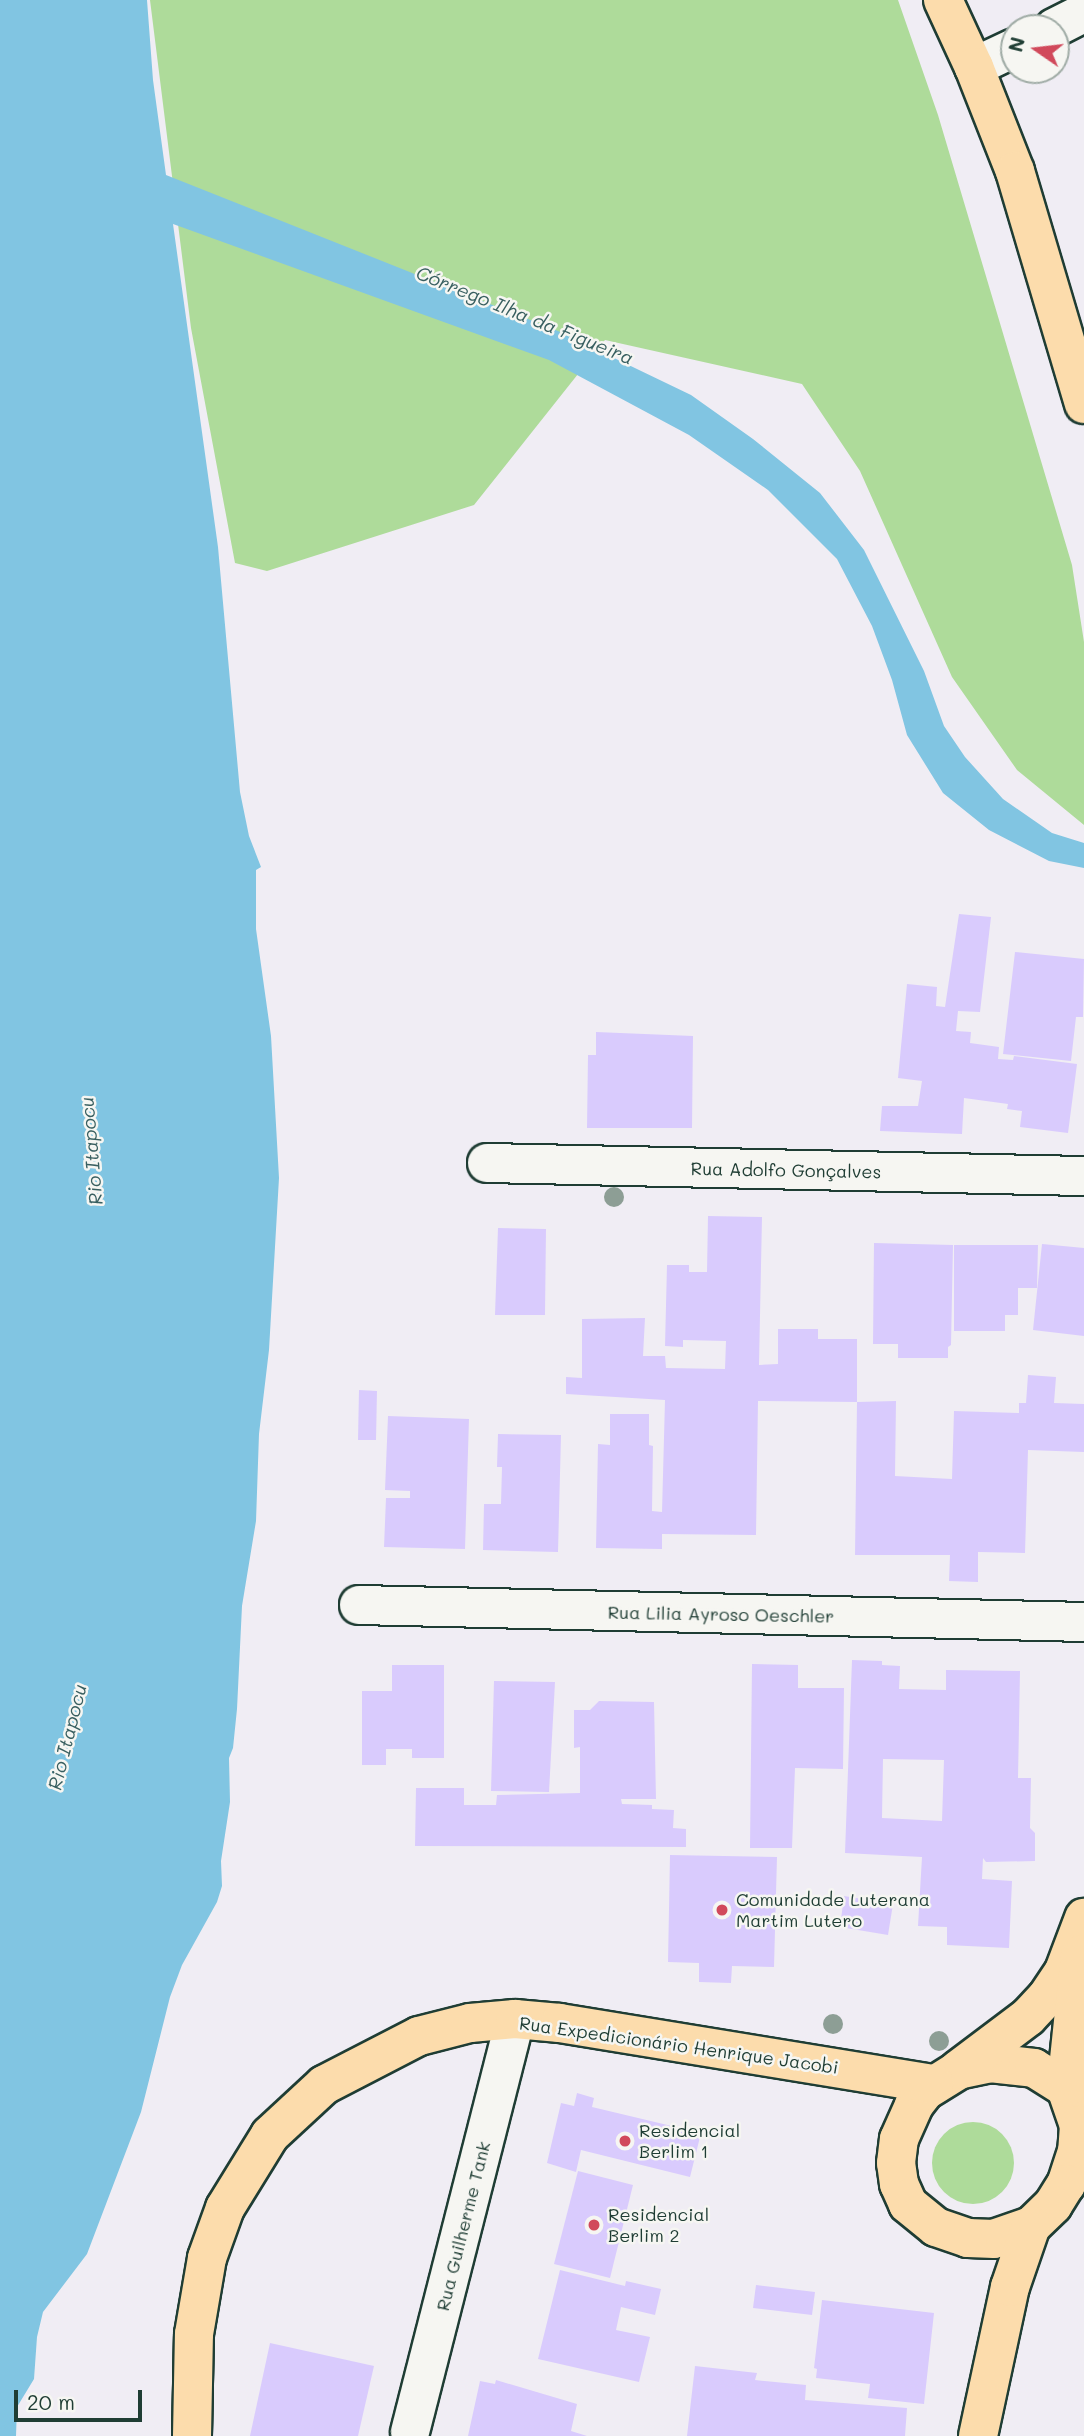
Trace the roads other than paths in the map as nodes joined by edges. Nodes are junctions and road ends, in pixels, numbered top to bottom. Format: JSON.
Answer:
{"nodes":[{"id":1,"x":943,"y":0,"type":"edge"},
{"id":2,"x":1000,"y":54,"type":"edge"},
{"id":3,"x":974,"y":67,"type":"junction"},
{"id":4,"x":1084,"y":404,"type":"edge"},
{"id":5,"x":487,"y":1163,"type":"dead end"},
{"id":6,"x":1084,"y":1176,"type":"edge"},
{"id":7,"x":359,"y":1605,"type":"dead end"},
{"id":8,"x":1084,"y":1622,"type":"edge"},
{"id":9,"x":1084,"y":1919,"type":"edge"},
{"id":10,"x":515,"y":2019,"type":"junction"},
{"id":11,"x":946,"y":2077,"type":"junction"},
{"id":12,"x":1074,"y":2104,"type":"edge"},
{"id":13,"x":1084,"y":2183,"type":"edge"},
{"id":14,"x":1042,"y":2216,"type":"junction"},
{"id":15,"x":410,"y":2432,"type":"dead end"},
{"id":16,"x":192,"y":2436,"type":"edge"},
{"id":17,"x":978,"y":2436,"type":"edge"}],
"edges":[{"from":1,"to":3,"type":"main road"},
{"from":2,"to":3,"type":"street"},
{"from":3,"to":4,"type":"main road"},
{"from":5,"to":6,"type":"street","name":"Rua Adolfo Gonçalves"},
{"from":7,"to":8,"type":"street","name":"Rua Lilia Ayroso Oeschler"},
{"from":9,"to":11,"type":"main road"},
{"from":9,"to":12,"type":"main road"},
{"from":10,"to":11,"type":"main road","name":"Rua Expedicionário Henrique Jacobi"},
{"from":10,"to":15,"type":"street","name":"Rua Guilherme Tank"},
{"from":10,"to":16,"type":"main road","name":"Rua Expedicionário Henrique Jacobi"},
{"from":11,"to":12,"type":"main road"},
{"from":11,"to":14,"type":"main road"},
{"from":12,"to":14,"type":"main road"},
{"from":13,"to":14,"type":"main road"},
{"from":14,"to":17,"type":"main road"}]}
